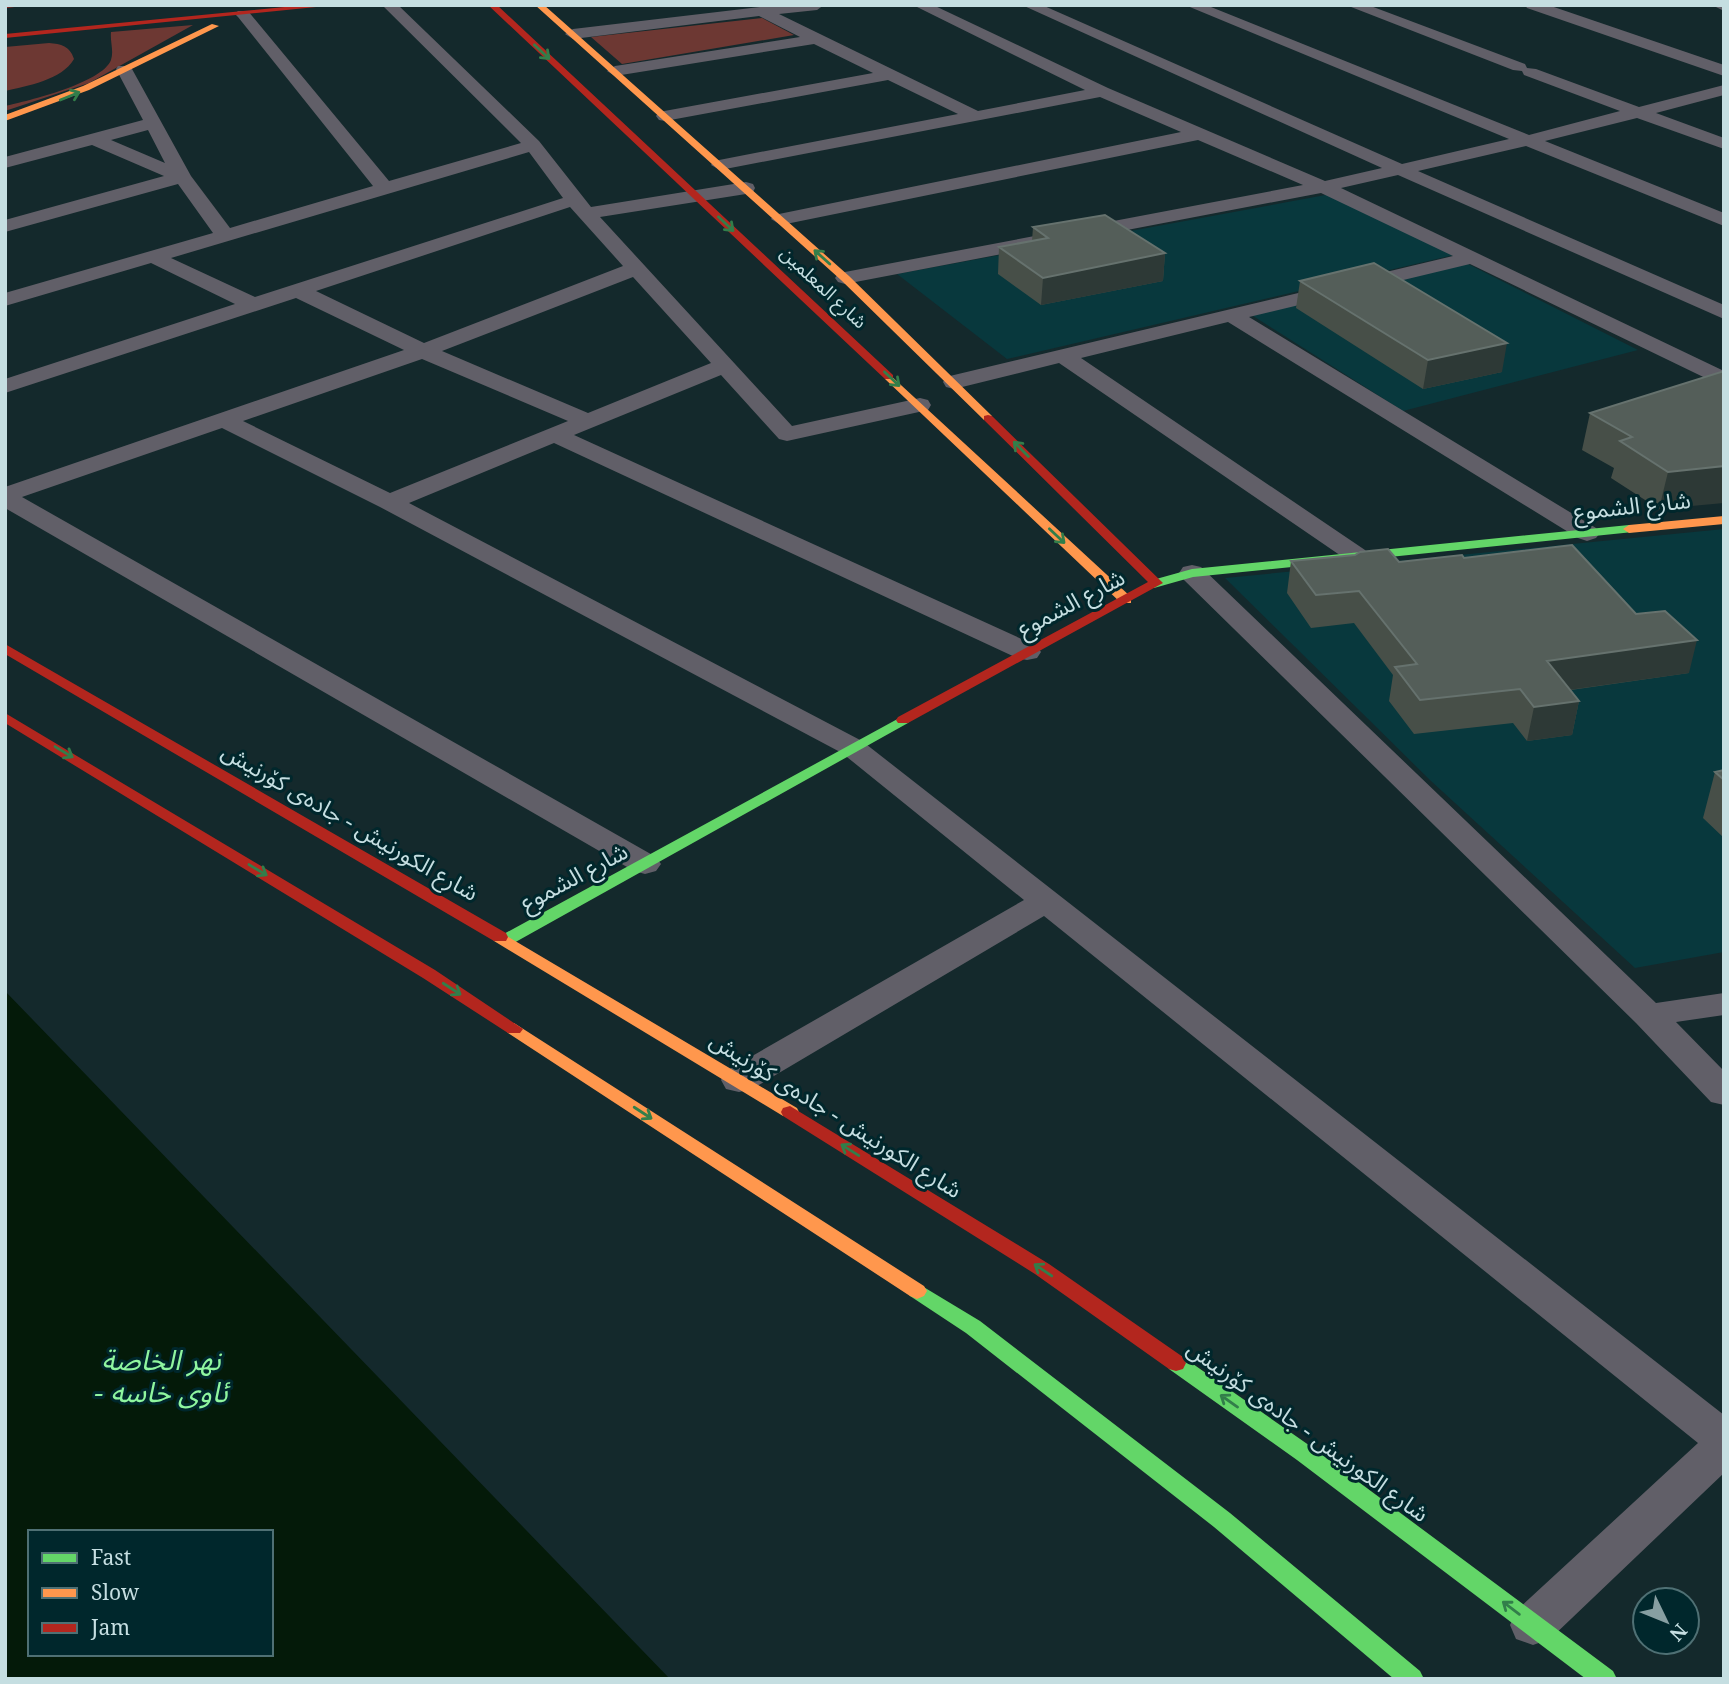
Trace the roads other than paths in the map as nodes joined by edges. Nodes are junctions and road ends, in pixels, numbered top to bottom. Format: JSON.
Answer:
{"nodes":[{"id":1,"x":30,"y":5,"type":"edge"},
{"id":2,"x":203,"y":5,"type":"edge"},
{"id":3,"x":332,"y":5,"type":"edge"},
{"id":4,"x":390,"y":5,"type":"edge"},
{"id":5,"x":492,"y":5,"type":"edge"},
{"id":6,"x":539,"y":5,"type":"edge"},
{"id":7,"x":817,"y":5,"type":"edge"},
{"id":8,"x":920,"y":5,"type":"edge"},
{"id":9,"x":1192,"y":5,"type":"edge"},
{"id":10,"x":1353,"y":5,"type":"edge"},
{"id":11,"x":1532,"y":5,"type":"edge"},
{"id":12,"x":1718,"y":5,"type":"edge"},
{"id":13,"x":5,"y":6,"type":"edge"},
{"id":14,"x":1589,"y":7,"type":"edge"},
{"id":15,"x":1724,"y":7,"type":"edge"},
{"id":16,"x":1069,"y":8,"type":"dead end"},
{"id":17,"x":762,"y":12,"type":"junction"},
{"id":18,"x":1030,"y":12,"type":"edge"},
{"id":19,"x":1550,"y":12,"type":"junction"},
{"id":20,"x":5,"y":14,"type":"edge"},
{"id":21,"x":243,"y":14,"type":"junction"},
{"id":22,"x":992,"y":22,"type":"dead end"},
{"id":23,"x":5,"y":24,"type":"edge"},
{"id":24,"x":966,"y":27,"type":"junction"},
{"id":25,"x":35,"y":33,"type":"junction"},
{"id":26,"x":573,"y":34,"type":"junction"},
{"id":27,"x":5,"y":36,"type":"edge"},
{"id":28,"x":814,"y":39,"type":"junction"},
{"id":29,"x":99,"y":44,"type":"dead end"},
{"id":30,"x":89,"y":68,"type":"dead end"},
{"id":31,"x":124,"y":69,"type":"junction"},
{"id":32,"x":615,"y":71,"type":"junction"},
{"id":33,"x":1724,"y":71,"type":"edge"},
{"id":34,"x":887,"y":75,"type":"junction"},
{"id":35,"x":1724,"y":90,"type":"edge"},
{"id":36,"x":1102,"y":92,"type":"junction"},
{"id":37,"x":17,"y":97,"type":"dead end"},
{"id":38,"x":1638,"y":113,"type":"junction"},
{"id":39,"x":8,"y":116,"type":"edge"},
{"id":40,"x":666,"y":116,"type":"junction"},
{"id":41,"x":975,"y":116,"type":"junction"},
{"id":42,"x":153,"y":123,"type":"junction"},
{"id":43,"x":1200,"y":134,"type":"junction"},
{"id":44,"x":94,"y":139,"type":"junction"},
{"id":45,"x":1525,"y":141,"type":"junction"},
{"id":46,"x":1724,"y":144,"type":"edge"},
{"id":47,"x":533,"y":145,"type":"junction"},
{"id":48,"x":5,"y":163,"type":"edge"},
{"id":49,"x":720,"y":165,"type":"junction"},
{"id":50,"x":1402,"y":169,"type":"junction"},
{"id":51,"x":183,"y":177,"type":"junction"},
{"id":52,"x":1323,"y":187,"type":"junction"},
{"id":53,"x":746,"y":188,"type":"junction"},
{"id":54,"x":385,"y":189,"type":"junction"},
{"id":55,"x":696,"y":196,"type":"junction"},
{"id":56,"x":580,"y":207,"type":"junction"},
{"id":57,"x":781,"y":219,"type":"junction"},
{"id":58,"x":1724,"y":220,"type":"edge"},
{"id":59,"x":5,"y":226,"type":"edge"},
{"id":60,"x":226,"y":236,"type":"junction"},
{"id":61,"x":154,"y":257,"type":"junction"},
{"id":62,"x":1472,"y":257,"type":"junction"},
{"id":63,"x":637,"y":268,"type":"junction"},
{"id":64,"x":845,"y":278,"type":"junction"},
{"id":65,"x":301,"y":292,"type":"junction"},
{"id":66,"x":5,"y":300,"type":"edge"},
{"id":67,"x":256,"y":306,"type":"junction"},
{"id":68,"x":1724,"y":313,"type":"edge"},
{"id":69,"x":1229,"y":314,"type":"junction"},
{"id":70,"x":423,"y":351,"type":"junction"},
{"id":71,"x":1065,"y":357,"type":"junction"},
{"id":72,"x":726,"y":365,"type":"junction"},
{"id":73,"x":1724,"y":380,"type":"edge"},
{"id":74,"x":954,"y":383,"type":"junction"},
{"id":75,"x":5,"y":386,"type":"edge"},
{"id":76,"x":920,"y":405,"type":"junction"},
{"id":77,"x":224,"y":420,"type":"junction"},
{"id":78,"x":586,"y":420,"type":"junction"},
{"id":79,"x":553,"y":434,"type":"junction"},
{"id":80,"x":5,"y":497,"type":"edge"},
{"id":81,"x":389,"y":502,"type":"junction"},
{"id":82,"x":1724,"y":520,"type":"edge"},
{"id":83,"x":1587,"y":533,"type":"junction"},
{"id":84,"x":1356,"y":555,"type":"junction"},
{"id":85,"x":1192,"y":573,"type":"junction"},
{"id":86,"x":1156,"y":583,"type":"junction"},
{"id":87,"x":1126,"y":600,"type":"junction"},
{"id":88,"x":1027,"y":652,"type":"junction"},
{"id":89,"x":9,"y":654,"type":"edge"},
{"id":90,"x":69,"y":684,"type":"junction"},
{"id":91,"x":48,"y":694,"type":"dead end"},
{"id":92,"x":9,"y":714,"type":"edge"},
{"id":93,"x":852,"y":747,"type":"junction"},
{"id":94,"x":645,"y":864,"type":"junction"},
{"id":95,"x":1046,"y":901,"type":"junction"},
{"id":96,"x":506,"y":940,"type":"junction"},
{"id":97,"x":1724,"y":1004,"type":"edge"},
{"id":98,"x":1648,"y":1016,"type":"junction"},
{"id":99,"x":739,"y":1080,"type":"junction"},
{"id":100,"x":1724,"y":1093,"type":"edge"},
{"id":101,"x":1724,"y":1439,"type":"edge"},
{"id":102,"x":1724,"y":1446,"type":"edge"},
{"id":103,"x":1533,"y":1625,"type":"junction"},
{"id":104,"x":1412,"y":1679,"type":"edge"},
{"id":105,"x":1605,"y":1679,"type":"edge"}],
"edges":[{"from":1,"to":13,"type":"street"},
{"from":2,"to":23,"type":"street"},
{"from":3,"to":21,"type":"street"},
{"from":4,"to":47,"type":"street"},
{"from":5,"to":55,"type":"street","name":"شارع المعلمين","one_way":true},
{"from":6,"to":26,"type":"street","name":"شارع المعلمين"},
{"from":7,"to":17,"type":"street"},
{"from":8,"to":24,"type":"street"},
{"from":9,"to":45,"type":"street"},
{"from":10,"to":38,"type":"street"},
{"from":11,"to":19,"type":"street"},
{"from":12,"to":15,"type":"street"},
{"from":14,"to":19,"type":"street"},
{"from":16,"to":18,"type":"street"},
{"from":17,"to":26,"type":"street"},
{"from":17,"to":28,"type":"street"},
{"from":18,"to":50,"type":"street"},
{"from":19,"to":33,"type":"street"},
{"from":20,"to":23,"type":"street"},
{"from":21,"to":25,"type":"street"},
{"from":21,"to":31,"type":"street"},
{"from":21,"to":54,"type":"street"},
{"from":22,"to":24,"type":"street"},
{"from":24,"to":36,"type":"street"},
{"from":25,"to":27,"type":"street"},
{"from":25,"to":29,"type":"street"},
{"from":26,"to":32,"type":"street","name":"شارع المعلمين"},
{"from":28,"to":32,"type":"street"},
{"from":28,"to":34,"type":"street"},
{"from":30,"to":37,"type":"street"},
{"from":39,"to":31,"type":"street","one_way":true},
{"from":31,"to":42,"type":"street"},
{"from":32,"to":40,"type":"street","name":"شارع المعلمين"},
{"from":34,"to":40,"type":"street"},
{"from":34,"to":41,"type":"street"},
{"from":35,"to":38,"type":"street"},
{"from":36,"to":41,"type":"street"},
{"from":36,"to":43,"type":"street"},
{"from":38,"to":45,"type":"street"},
{"from":38,"to":46,"type":"street"},
{"from":40,"to":49,"type":"street","name":"شارع المعلمين"},
{"from":41,"to":49,"type":"street"},
{"from":42,"to":44,"type":"street"},
{"from":42,"to":51,"type":"street"},
{"from":43,"to":52,"type":"street"},
{"from":43,"to":57,"type":"street"},
{"from":44,"to":48,"type":"street"},
{"from":44,"to":51,"type":"street"},
{"from":45,"to":50,"type":"street"},
{"from":45,"to":58,"type":"street"},
{"from":47,"to":54,"type":"street"},
{"from":47,"to":56,"type":"street"},
{"from":49,"to":53,"type":"street","name":"شارع المعلمين"},
{"from":50,"to":52,"type":"street"},
{"from":50,"to":68,"type":"street"},
{"from":51,"to":59,"type":"street"},
{"from":51,"to":60,"type":"street"},
{"from":52,"to":62,"type":"street"},
{"from":52,"to":64,"type":"street"},
{"from":53,"to":55,"type":"street"},
{"from":53,"to":57,"type":"street","name":"شارع المعلمين"},
{"from":54,"to":60,"type":"street"},
{"from":55,"to":56,"type":"street"},
{"from":55,"to":76,"type":"street","name":"شارع المعلمين","one_way":true},
{"from":56,"to":63,"type":"street"},
{"from":56,"to":65,"type":"street"},
{"from":64,"to":57,"type":"street","name":"شارع المعلمين","one_way":true},
{"from":60,"to":61,"type":"street"},
{"from":61,"to":66,"type":"street"},
{"from":61,"to":67,"type":"street"},
{"from":62,"to":69,"type":"street"},
{"from":62,"to":73,"type":"street"},
{"from":63,"to":70,"type":"street"},
{"from":63,"to":72,"type":"street"},
{"from":64,"to":74,"type":"street","name":"شارع المعلمين"},
{"from":65,"to":67,"type":"street"},
{"from":65,"to":70,"type":"street"},
{"from":67,"to":75,"type":"street"},
{"from":69,"to":71,"type":"street"},
{"from":69,"to":83,"type":"street"},
{"from":70,"to":77,"type":"street"},
{"from":70,"to":78,"type":"street"},
{"from":71,"to":74,"type":"street"},
{"from":71,"to":84,"type":"street"},
{"from":72,"to":76,"type":"street"},
{"from":72,"to":78,"type":"street"},
{"from":86,"to":74,"type":"street","name":"شارع المعلمين","one_way":true},
{"from":76,"to":87,"type":"street","name":"شارع المعلمين","one_way":true},
{"from":77,"to":80,"type":"street"},
{"from":77,"to":81,"type":"street"},
{"from":78,"to":79,"type":"street"},
{"from":79,"to":81,"type":"street"},
{"from":79,"to":88,"type":"street"},
{"from":80,"to":94,"type":"street"},
{"from":81,"to":93,"type":"street"},
{"from":82,"to":83,"type":"street","name":"شارع الشموع"},
{"from":83,"to":84,"type":"street","name":"شارع الشموع"},
{"from":84,"to":85,"type":"street","name":"شارع الشموع"},
{"from":85,"to":86,"type":"street","name":"شارع الشموع"},
{"from":85,"to":98,"type":"street"},
{"from":86,"to":87,"type":"street","name":"شارع الشموع"},
{"from":87,"to":88,"type":"street","name":"شارع الشموع"},
{"from":88,"to":93,"type":"street","name":"شارع الشموع"},
{"from":89,"to":90,"type":"street","name":"شارع الكورنيش - جادەی کۆرنیش"},
{"from":90,"to":91,"type":"street"},
{"from":90,"to":96,"type":"street","name":"شارع الكورنيش - جادەی کۆرنیش"},
{"from":92,"to":104,"type":"street","one_way":true},
{"from":93,"to":94,"type":"street","name":"شارع الشموع"},
{"from":93,"to":95,"type":"street"},
{"from":94,"to":96,"type":"street","name":"شارع الشموع"},
{"from":95,"to":99,"type":"street"},
{"from":95,"to":101,"type":"street"},
{"from":96,"to":99,"type":"street","name":"شارع الكورنيش - جادەی کۆرنیش"},
{"from":97,"to":98,"type":"street"},
{"from":98,"to":100,"type":"street"},
{"from":103,"to":99,"type":"street","name":"شارع الكورنيش - جادەی کۆرنیش","one_way":true},
{"from":102,"to":103,"type":"street"},
{"from":103,"to":105,"type":"street","name":"شارع الكورنيش - جادەی کۆرنیش"}]}
